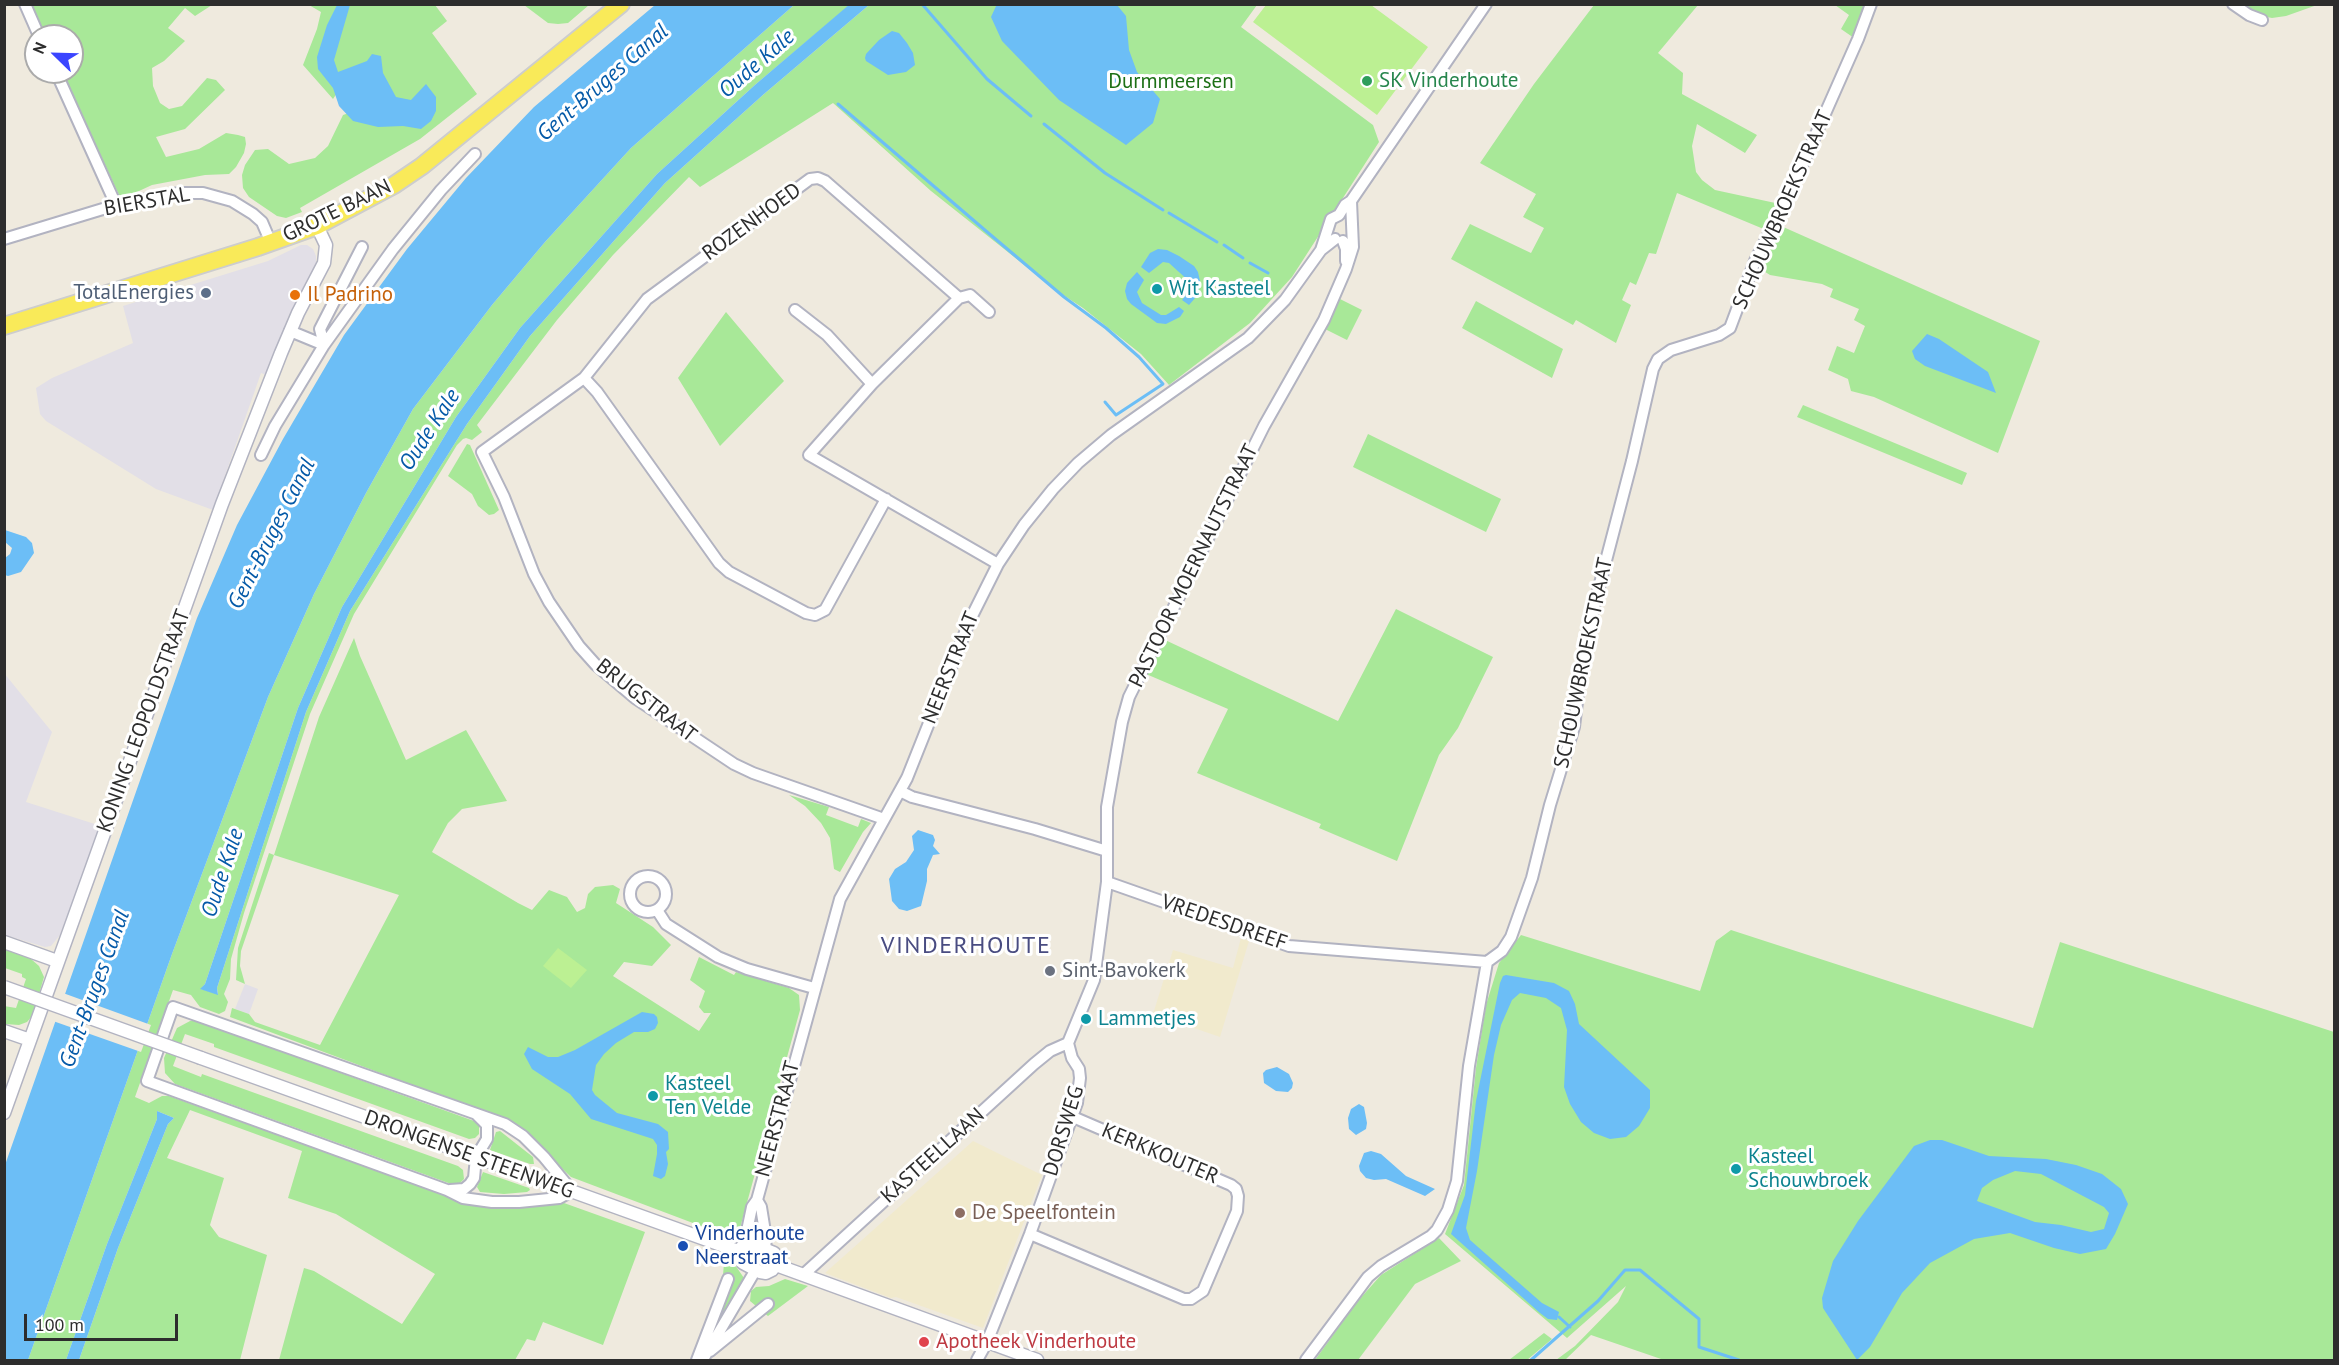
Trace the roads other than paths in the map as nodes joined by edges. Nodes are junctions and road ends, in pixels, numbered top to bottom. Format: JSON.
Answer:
{"nodes":[{"id":1,"x":25,"y":4,"type":"edge"},
{"id":2,"x":621,"y":4,"type":"edge"},
{"id":3,"x":1486,"y":4,"type":"edge"},
{"id":4,"x":1871,"y":4,"type":"edge"},
{"id":5,"x":2233,"y":4,"type":"edge"},
{"id":6,"x":2262,"y":20,"type":"dead end"},
{"id":7,"x":34,"y":24,"type":"edge"},
{"id":8,"x":61,"y":84,"type":"edge"},
{"id":9,"x":475,"y":154,"type":"dead end"},
{"id":10,"x":1351,"y":201,"type":"junction"},
{"id":11,"x":116,"y":205,"type":"junction"},
{"id":12,"x":1339,"y":214,"type":"junction"},
{"id":13,"x":1351,"y":219,"type":"junction"},
{"id":14,"x":317,"y":226,"type":"junction"},
{"id":15,"x":1339,"y":237,"type":"junction"},
{"id":16,"x":4,"y":239,"type":"edge"},
{"id":17,"x":271,"y":243,"type":"junction"},
{"id":18,"x":362,"y":248,"type":"dead end"},
{"id":19,"x":959,"y":298,"type":"junction"},
{"id":20,"x":795,"y":310,"type":"dead end"},
{"id":21,"x":989,"y":312,"type":"dead end"},
{"id":22,"x":4,"y":326,"type":"edge"},
{"id":23,"x":290,"y":331,"type":"junction"},
{"id":24,"x":324,"y":345,"type":"junction"},
{"id":25,"x":584,"y":378,"type":"junction"},
{"id":26,"x":872,"y":384,"type":"junction"},
{"id":27,"x":482,"y":452,"type":"joint"},
{"id":28,"x":261,"y":455,"type":"dead end"},
{"id":29,"x":886,"y":499,"type":"junction"},
{"id":30,"x":998,"y":564,"type":"junction"},
{"id":31,"x":900,"y":791,"type":"junction"},
{"id":32,"x":884,"y":819,"type":"junction"},
{"id":33,"x":1107,"y":851,"type":"junction"},
{"id":34,"x":1107,"y":882,"type":"junction"},
{"id":35,"x":657,"y":910,"type":"dead end"},
{"id":36,"x":4,"y":942,"type":"edge"},
{"id":37,"x":57,"y":961,"type":"junction"},
{"id":38,"x":1487,"y":962,"type":"junction"},
{"id":39,"x":4,"y":987,"type":"edge"},
{"id":40,"x":814,"y":988,"type":"junction"},
{"id":41,"x":4,"y":1031,"type":"edge"},
{"id":42,"x":30,"y":1040,"type":"junction"},
{"id":43,"x":1068,"y":1043,"type":"junction"},
{"id":44,"x":4,"y":1113,"type":"edge"},
{"id":45,"x":475,"y":1114,"type":"junction"},
{"id":46,"x":1073,"y":1117,"type":"junction"},
{"id":47,"x":476,"y":1157,"type":"junction"},
{"id":48,"x":447,"y":1190,"type":"junction"},
{"id":49,"x":572,"y":1191,"type":"junction"},
{"id":50,"x":757,"y":1200,"type":"junction"},
{"id":51,"x":1030,"y":1234,"type":"junction"},
{"id":52,"x":741,"y":1248,"type":"junction"},
{"id":53,"x":765,"y":1249,"type":"junction"},
{"id":54,"x":776,"y":1265,"type":"junction"},
{"id":55,"x":754,"y":1271,"type":"junction"},
{"id":56,"x":803,"y":1275,"type":"junction"},
{"id":57,"x":728,"y":1279,"type":"dead end"},
{"id":58,"x":768,"y":1304,"type":"dead end"},
{"id":59,"x":987,"y":1342,"type":"junction"},
{"id":60,"x":701,"y":1359,"type":"edge"},
{"id":61,"x":977,"y":1360,"type":"edge"},
{"id":62,"x":1037,"y":1360,"type":"edge"},
{"id":63,"x":1306,"y":1360,"type":"edge"}],
"edges":[{"from":1,"to":7,"type":"street"},
{"from":2,"to":14,"type":"main road","name":"GROTE BAAN"},
{"from":3,"to":10,"type":"street","name":"NEERSTRAAT"},
{"from":4,"to":38,"type":"street","name":"SCHOUWBROEKSTRAAT"},
{"from":5,"to":6,"type":"street"},
{"from":8,"to":11,"type":"street"},
{"from":9,"to":24,"type":"street"},
{"from":10,"to":12,"type":"street","name":"NEERSTRAAT"},
{"from":10,"to":13,"type":"street","name":"NEERSTRAAT"},
{"from":11,"to":16,"type":"street","name":"BIERSTAL"},
{"from":11,"to":17,"type":"street","name":"BIERSTAL"},
{"from":12,"to":13,"type":"street"},
{"from":12,"to":15,"type":"street","name":"NEERSTRAAT"},
{"from":13,"to":15,"type":"street","name":"NEERSTRAAT"},
{"from":14,"to":17,"type":"main road","name":"GROTE BAAN"},
{"from":14,"to":23,"type":"street","name":"KONING LEOPOLDSTRAAT"},
{"from":15,"to":30,"type":"street","name":"NEERSTRAAT"},
{"from":15,"to":33,"type":"street","name":"PASTOOR MOERNAUTSTRAAT"},
{"from":17,"to":22,"type":"main road","name":"GROTE BAAN"},
{"from":18,"to":24,"type":"street"},
{"from":19,"to":21,"type":"street","name":"ROZENHOED"},
{"from":19,"to":25,"type":"street","name":"ROZENHOED"},
{"from":19,"to":26,"type":"street"},
{"from":20,"to":26,"type":"street"},
{"from":23,"to":24,"type":"street"},
{"from":23,"to":37,"type":"street","name":"KONING LEOPOLDSTRAAT"},
{"from":24,"to":28,"type":"street"},
{"from":25,"to":27,"type":"street","name":"ROZENHOED"},
{"from":25,"to":29,"type":"street"},
{"from":26,"to":29,"type":"street"},
{"from":27,"to":32,"type":"street","name":"BRUGSTRAAT"},
{"from":29,"to":30,"type":"street"},
{"from":30,"to":31,"type":"street","name":"NEERSTRAAT"},
{"from":31,"to":32,"type":"street","name":"NEERSTRAAT"},
{"from":31,"to":33,"type":"street"},
{"from":32,"to":40,"type":"street","name":"NEERSTRAAT"},
{"from":33,"to":34,"type":"street","name":"PASTOOR MOERNAUTSTRAAT"},
{"from":34,"to":38,"type":"street","name":"VREDESDREEF"},
{"from":34,"to":43,"type":"street"},
{"from":35,"to":40,"type":"street"},
{"from":36,"to":37,"type":"street"},
{"from":37,"to":42,"type":"street","name":"KONING LEOPOLDSTRAAT"},
{"from":38,"to":63,"type":"street"},
{"from":39,"to":47,"type":"street","name":"DRONGENSE STEENWEG","bridge":true},
{"from":40,"to":50,"type":"street","name":"NEERSTRAAT"},
{"from":41,"to":42,"type":"street"},
{"from":42,"to":44,"type":"street","name":"KONING LEOPOLDSTRAAT"},
{"from":43,"to":46,"type":"street","name":"DORSWEG"},
{"from":43,"to":56,"type":"street","name":"KASTEELLAAN"},
{"from":45,"to":47,"type":"street"},
{"from":45,"to":48,"type":"street"},
{"from":45,"to":49,"type":"street"},
{"from":46,"to":51,"type":"street","name":"DORSWEG"},
{"from":46,"to":51,"type":"street","name":"KERKKOUTER"},
{"from":47,"to":48,"type":"street"},
{"from":47,"to":49,"type":"street","name":"DRONGENSE STEENWEG"},
{"from":48,"to":49,"type":"street"},
{"from":49,"to":52,"type":"street","name":"DRONGENSE STEENWEG"},
{"from":50,"to":52,"type":"street","name":"NEERSTRAAT"},
{"from":50,"to":53,"type":"street","name":"NEERSTRAAT"},
{"from":51,"to":59,"type":"street","name":"DORSWEG"},
{"from":52,"to":53,"type":"street","name":"DRONGENSE STEENWEG"},
{"from":52,"to":55,"type":"street"},
{"from":53,"to":54,"type":"street"},
{"from":54,"to":55,"type":"street"},
{"from":54,"to":56,"type":"street"},
{"from":55,"to":60,"type":"street"},
{"from":56,"to":59,"type":"street"},
{"from":57,"to":60,"type":"street"},
{"from":58,"to":60,"type":"street"},
{"from":59,"to":61,"type":"street","name":"DORSWEG"},
{"from":59,"to":62,"type":"street"}]}
